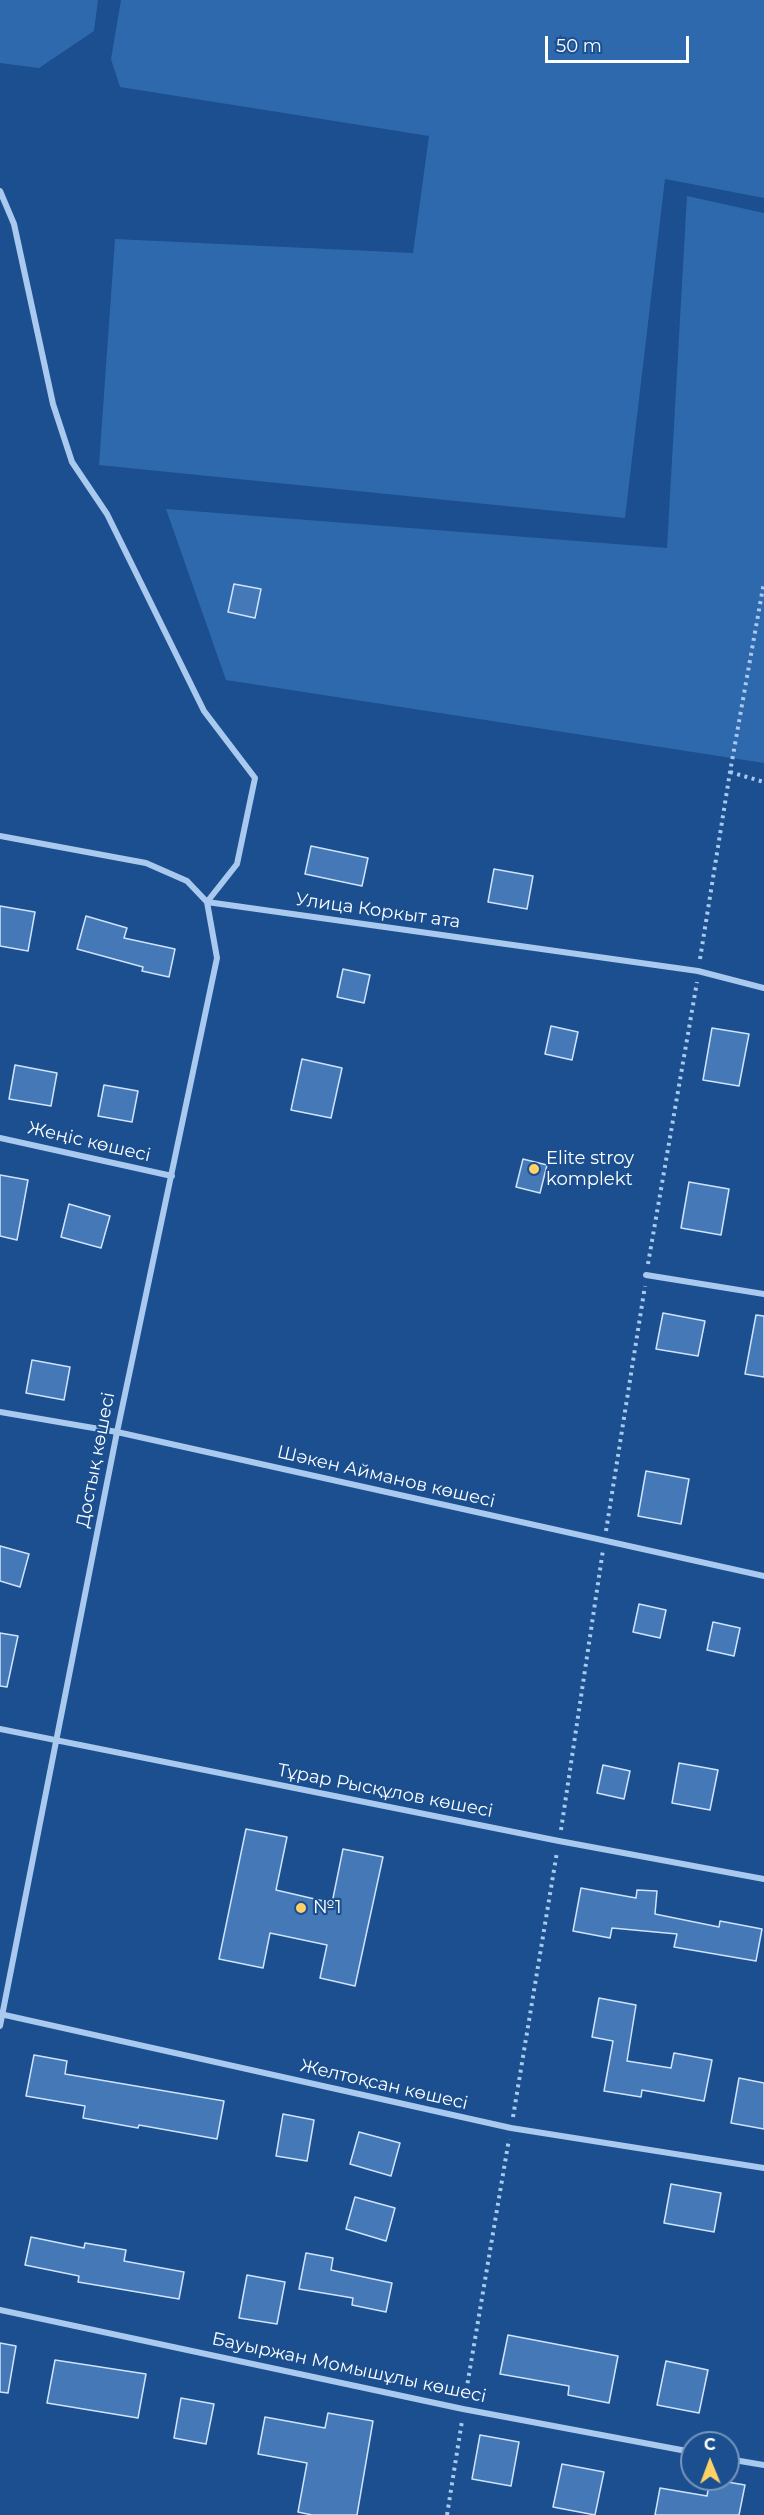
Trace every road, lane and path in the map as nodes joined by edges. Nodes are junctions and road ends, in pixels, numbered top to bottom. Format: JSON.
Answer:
{"nodes":[{"id":1,"x":0,"y":191,"type":"edge"},
{"id":2,"x":730,"y":772,"type":"dead end"},
{"id":3,"x":764,"y":782,"type":"edge"},
{"id":4,"x":0,"y":836,"type":"edge"},
{"id":5,"x":207,"y":902,"type":"junction"},
{"id":6,"x":764,"y":988,"type":"edge"},
{"id":7,"x":0,"y":1138,"type":"edge"},
{"id":8,"x":172,"y":1176,"type":"junction"},
{"id":9,"x":646,"y":1275,"type":"dead end"},
{"id":10,"x":764,"y":1294,"type":"edge"},
{"id":11,"x":0,"y":1412,"type":"edge"},
{"id":12,"x":117,"y":1432,"type":"junction"},
{"id":13,"x":764,"y":1576,"type":"edge"},
{"id":14,"x":0,"y":1730,"type":"edge"},
{"id":15,"x":56,"y":1742,"type":"junction"},
{"id":16,"x":764,"y":1879,"type":"edge"},
{"id":17,"x":1,"y":2014,"type":"edge"},
{"id":18,"x":0,"y":2025,"type":"edge"},
{"id":19,"x":764,"y":2168,"type":"edge"},
{"id":20,"x":0,"y":2310,"type":"edge"},
{"id":21,"x":680,"y":2450,"type":"edge"},
{"id":22,"x":740,"y":2461,"type":"edge"},
{"id":23,"x":764,"y":2465,"type":"edge"}],
"edges":[{"from":1,"to":5,"type":"street"},
{"from":2,"to":3,"type":"path"},
{"from":4,"to":5,"type":"street"},
{"from":5,"to":6,"type":"street","name":"Улица Коркыт ата"},
{"from":5,"to":8,"type":"street","name":"Достық көшесі"},
{"from":7,"to":8,"type":"street","name":"Жеңіс көшесі"},
{"from":8,"to":12,"type":"street","name":"Достық көшесі"},
{"from":9,"to":10,"type":"street"},
{"from":11,"to":12,"type":"street","name":"Шәкен Айманов көшесі"},
{"from":12,"to":13,"type":"street","name":"Шәкен Айманов көшесі"},
{"from":12,"to":15,"type":"street","name":"Достық көшесі"},
{"from":14,"to":15,"type":"street","name":"Тұрар Рысқұлов көшесі"},
{"from":15,"to":16,"type":"street","name":"Тұрар Рысқұлов көшесі"},
{"from":15,"to":17,"type":"street","name":"Достық көшесі"},
{"from":17,"to":18,"type":"street","name":"Достық көшесі"},
{"from":17,"to":19,"type":"street","name":"Желтоқсан көшесі"},
{"from":20,"to":21,"type":"street","name":"Бауыржан Момышұлы көшесі"},
{"from":22,"to":23,"type":"street"}]}
